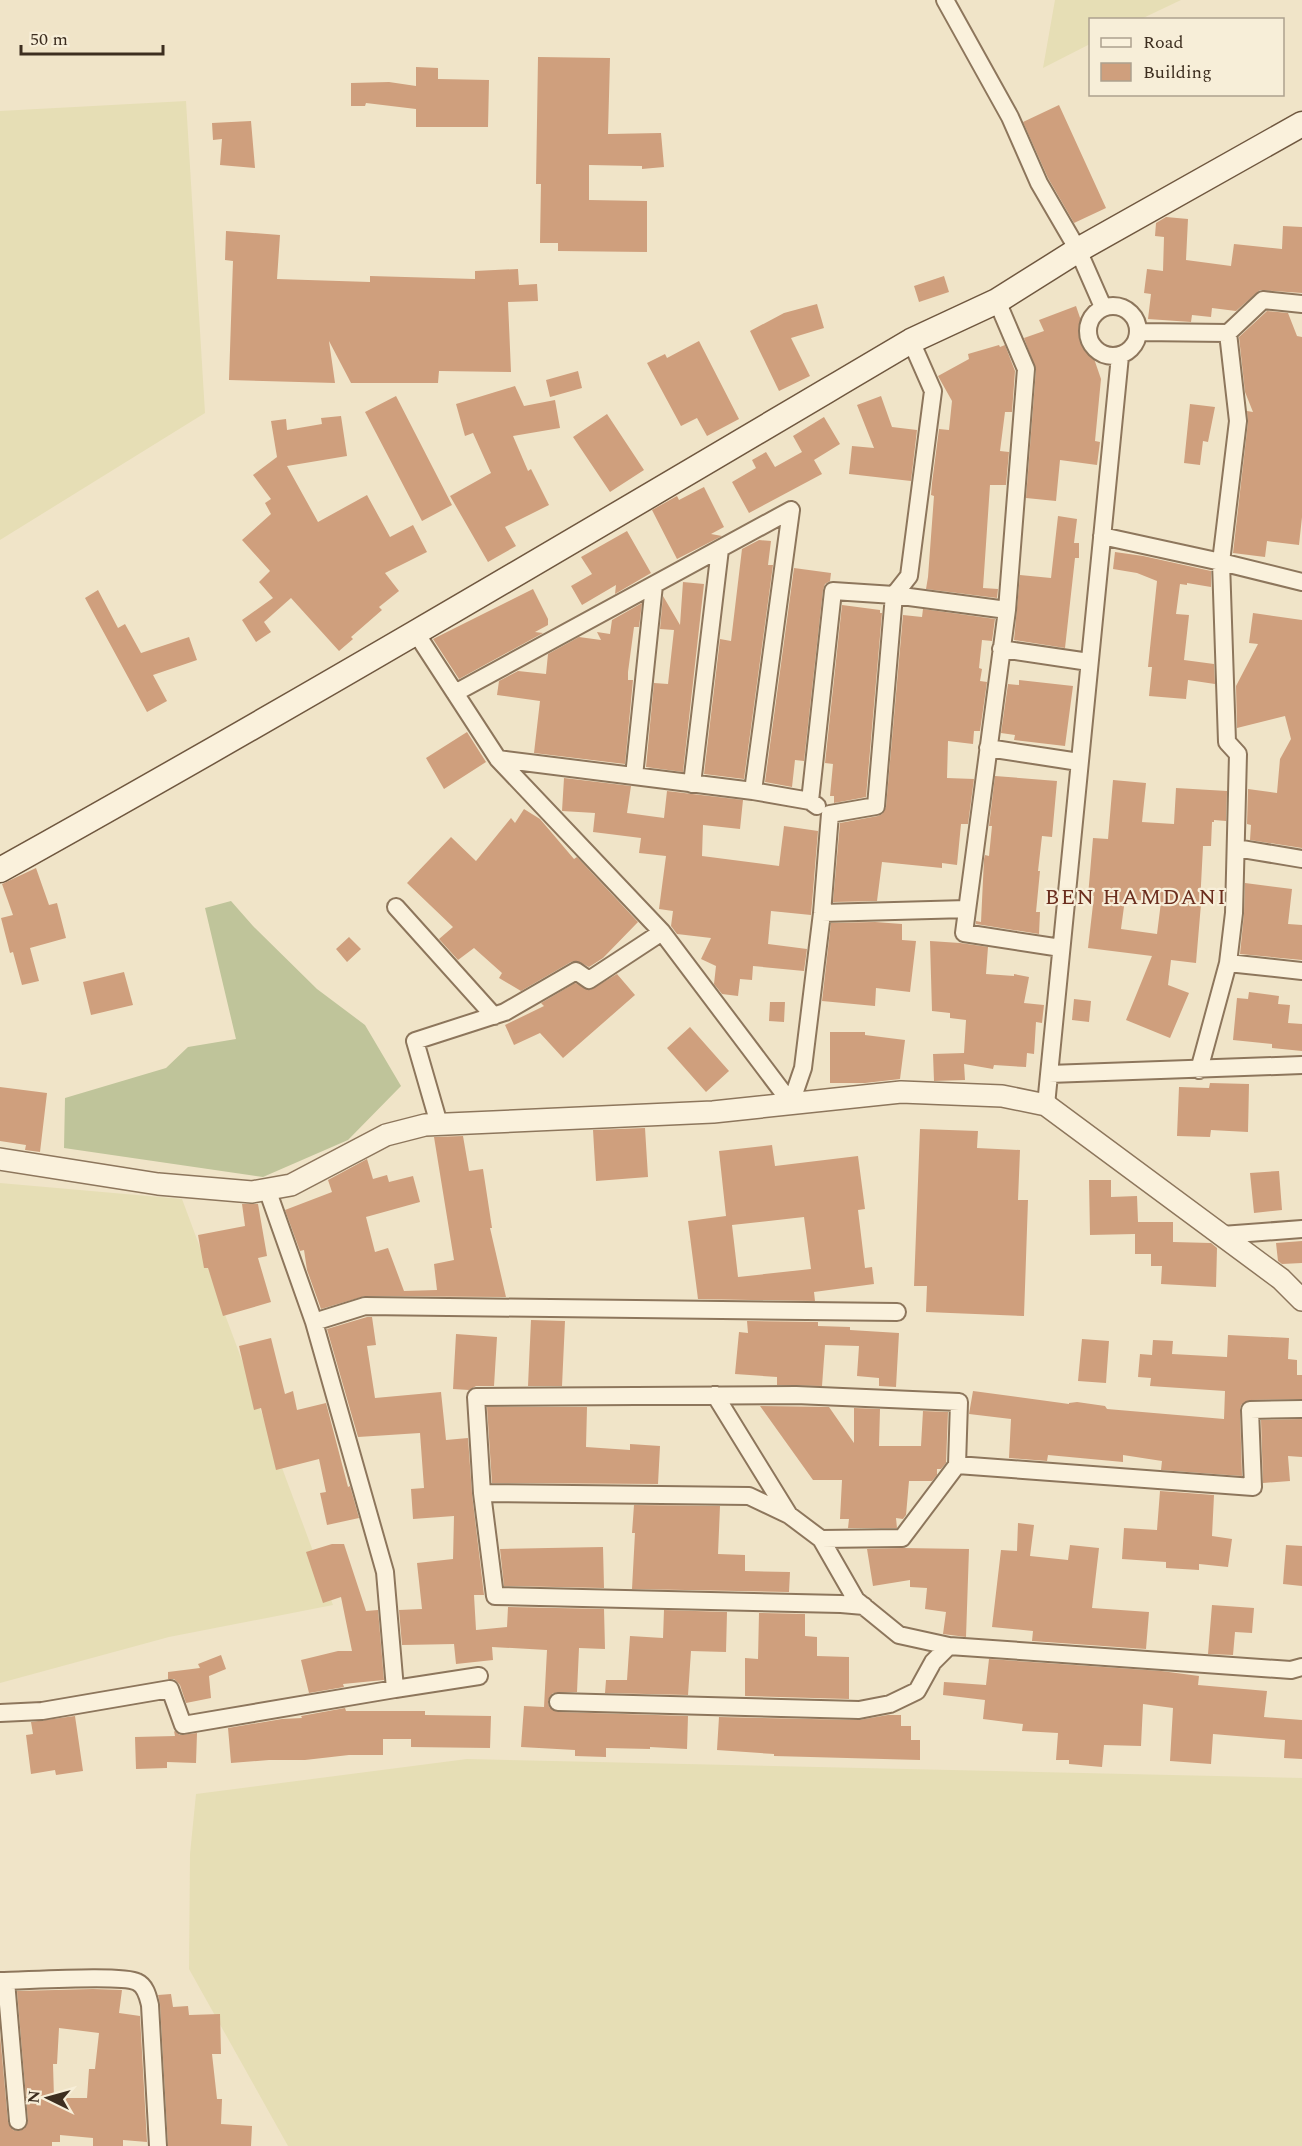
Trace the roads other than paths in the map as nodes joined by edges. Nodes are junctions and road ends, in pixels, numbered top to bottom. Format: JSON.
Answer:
{"nodes":[{"id":1,"x":945,"y":0,"type":"edge"},
{"id":2,"x":1302,"y":124,"type":"edge"},
{"id":3,"x":1078,"y":250,"type":"junction"},
{"id":4,"x":997,"y":302,"type":"junction"},
{"id":5,"x":1302,"y":304,"type":"edge"},
{"id":6,"x":1103,"y":308,"type":"junction"},
{"id":7,"x":1139,"y":332,"type":"junction"},
{"id":8,"x":1228,"y":333,"type":"junction"},
{"id":9,"x":911,"y":341,"type":"junction"},
{"id":10,"x":1120,"y":356,"type":"junction"},
{"id":11,"x":1102,"y":536,"type":"junction"},
{"id":12,"x":720,"y":549,"type":"junction"},
{"id":13,"x":1221,"y":562,"type":"junction"},
{"id":14,"x":1302,"y":582,"type":"edge"},
{"id":15,"x":654,"y":585,"type":"junction"},
{"id":16,"x":894,"y":595,"type":"junction"},
{"id":17,"x":1007,"y":610,"type":"junction"},
{"id":18,"x":416,"y":633,"type":"junction"},
{"id":19,"x":1001,"y":649,"type":"junction"},
{"id":20,"x":1089,"y":662,"type":"junction"},
{"id":21,"x":455,"y":693,"type":"junction"},
{"id":22,"x":988,"y":748,"type":"junction"},
{"id":23,"x":498,"y":759,"type":"junction"},
{"id":24,"x":1079,"y":762,"type":"junction"},
{"id":25,"x":634,"y":776,"type":"junction"},
{"id":26,"x":692,"y":784,"type":"junction"},
{"id":27,"x":753,"y":791,"type":"junction"},
{"id":28,"x":810,"y":801,"type":"junction"},
{"id":29,"x":830,"y":814,"type":"junction"},
{"id":30,"x":1236,"y":848,"type":"junction"},
{"id":31,"x":1302,"y":859,"type":"edge"},
{"id":32,"x":0,"y":870,"type":"edge"},
{"id":33,"x":396,"y":907,"type":"dead end"},
{"id":34,"x":967,"y":909,"type":"junction"},
{"id":35,"x":822,"y":913,"type":"junction"},
{"id":36,"x":662,"y":932,"type":"junction"},
{"id":37,"x":1061,"y":948,"type":"junction"},
{"id":38,"x":1228,"y":963,"type":"junction"},
{"id":39,"x":1302,"y":971,"type":"edge"},
{"id":40,"x":494,"y":1016,"type":"junction"},
{"id":41,"x":1302,"y":1065,"type":"edge"},
{"id":42,"x":1199,"y":1070,"type":"junction"},
{"id":43,"x":1049,"y":1074,"type":"junction"},
{"id":44,"x":791,"y":1103,"type":"junction"},
{"id":45,"x":1046,"y":1105,"type":"junction"},
{"id":46,"x":439,"y":1124,"type":"junction"},
{"id":47,"x":0,"y":1159,"type":"edge"},
{"id":48,"x":267,"y":1189,"type":"junction"},
{"id":49,"x":1302,"y":1229,"type":"edge"},
{"id":50,"x":1222,"y":1235,"type":"junction"},
{"id":51,"x":1302,"y":1300,"type":"edge"},
{"id":52,"x":897,"y":1312,"type":"dead end"},
{"id":53,"x":314,"y":1322,"type":"junction"},
{"id":54,"x":715,"y":1395,"type":"junction"},
{"id":55,"x":1302,"y":1409,"type":"edge"},
{"id":56,"x":957,"y":1465,"type":"junction"},
{"id":57,"x":482,"y":1493,"type":"junction"},
{"id":58,"x":789,"y":1515,"type":"junction"},
{"id":59,"x":821,"y":1539,"type":"junction"},
{"id":60,"x":864,"y":1606,"type":"junction"},
{"id":61,"x":949,"y":1646,"type":"junction"},
{"id":62,"x":1302,"y":1667,"type":"edge"},
{"id":63,"x":479,"y":1676,"type":"dead end"},
{"id":64,"x":395,"y":1689,"type":"junction"},
{"id":65,"x":558,"y":1702,"type":"dead end"},
{"id":66,"x":0,"y":1713,"type":"edge"},
{"id":67,"x":3,"y":1981,"type":"edge"},
{"id":68,"x":18,"y":2121,"type":"dead end"},
{"id":69,"x":158,"y":2146,"type":"edge"}],
"edges":[{"from":1,"to":3,"type":"street"},
{"from":2,"to":3,"type":"main road"},
{"from":3,"to":4,"type":"main road"},
{"from":3,"to":6,"type":"street"},
{"from":4,"to":9,"type":"main road"},
{"from":4,"to":17,"type":"street"},
{"from":5,"to":8,"type":"street"},
{"from":6,"to":7,"type":"street"},
{"from":6,"to":10,"type":"street"},
{"from":7,"to":8,"type":"street"},
{"from":7,"to":10,"type":"street"},
{"from":8,"to":13,"type":"street"},
{"from":9,"to":16,"type":"street"},
{"from":9,"to":18,"type":"main road"},
{"from":10,"to":11,"type":"street"},
{"from":11,"to":13,"type":"street"},
{"from":11,"to":20,"type":"street"},
{"from":12,"to":15,"type":"street"},
{"from":12,"to":26,"type":"street"},
{"from":12,"to":27,"type":"street"},
{"from":13,"to":14,"type":"street"},
{"from":13,"to":30,"type":"street"},
{"from":15,"to":21,"type":"street"},
{"from":15,"to":25,"type":"street"},
{"from":16,"to":17,"type":"street"},
{"from":16,"to":28,"type":"street"},
{"from":16,"to":29,"type":"street"},
{"from":17,"to":19,"type":"street"},
{"from":18,"to":21,"type":"street"},
{"from":18,"to":32,"type":"main road"},
{"from":19,"to":20,"type":"street"},
{"from":19,"to":22,"type":"street"},
{"from":20,"to":24,"type":"street"},
{"from":21,"to":23,"type":"street"},
{"from":22,"to":24,"type":"street"},
{"from":22,"to":34,"type":"street"},
{"from":23,"to":25,"type":"street"},
{"from":23,"to":36,"type":"street"},
{"from":24,"to":37,"type":"street"},
{"from":25,"to":26,"type":"street"},
{"from":26,"to":27,"type":"street"},
{"from":27,"to":28,"type":"street"},
{"from":28,"to":29,"type":"street"},
{"from":29,"to":35,"type":"street"},
{"from":30,"to":31,"type":"street"},
{"from":30,"to":38,"type":"street"},
{"from":33,"to":40,"type":"street"},
{"from":34,"to":35,"type":"street"},
{"from":34,"to":37,"type":"street"},
{"from":35,"to":44,"type":"street"},
{"from":36,"to":40,"type":"street"},
{"from":36,"to":44,"type":"street"},
{"from":37,"to":43,"type":"street"},
{"from":38,"to":39,"type":"street"},
{"from":38,"to":42,"type":"street"},
{"from":40,"to":46,"type":"street"},
{"from":41,"to":42,"type":"street"},
{"from":42,"to":43,"type":"street"},
{"from":43,"to":45,"type":"street"},
{"from":44,"to":45,"type":"street"},
{"from":44,"to":46,"type":"street"},
{"from":45,"to":50,"type":"street"},
{"from":46,"to":48,"type":"street"},
{"from":47,"to":48,"type":"street"},
{"from":48,"to":53,"type":"street"},
{"from":49,"to":50,"type":"street"},
{"from":50,"to":51,"type":"street"},
{"from":52,"to":53,"type":"street"},
{"from":53,"to":64,"type":"street"},
{"from":54,"to":56,"type":"street"},
{"from":54,"to":57,"type":"street"},
{"from":54,"to":58,"type":"street"},
{"from":55,"to":56,"type":"street"},
{"from":56,"to":59,"type":"street"},
{"from":57,"to":58,"type":"street"},
{"from":57,"to":60,"type":"street"},
{"from":58,"to":59,"type":"street"},
{"from":59,"to":60,"type":"street"},
{"from":60,"to":61,"type":"street"},
{"from":61,"to":62,"type":"street"},
{"from":61,"to":65,"type":"street"},
{"from":63,"to":64,"type":"street"},
{"from":64,"to":66,"type":"street"},
{"from":67,"to":68,"type":"street"},
{"from":67,"to":69,"type":"street"}]}
